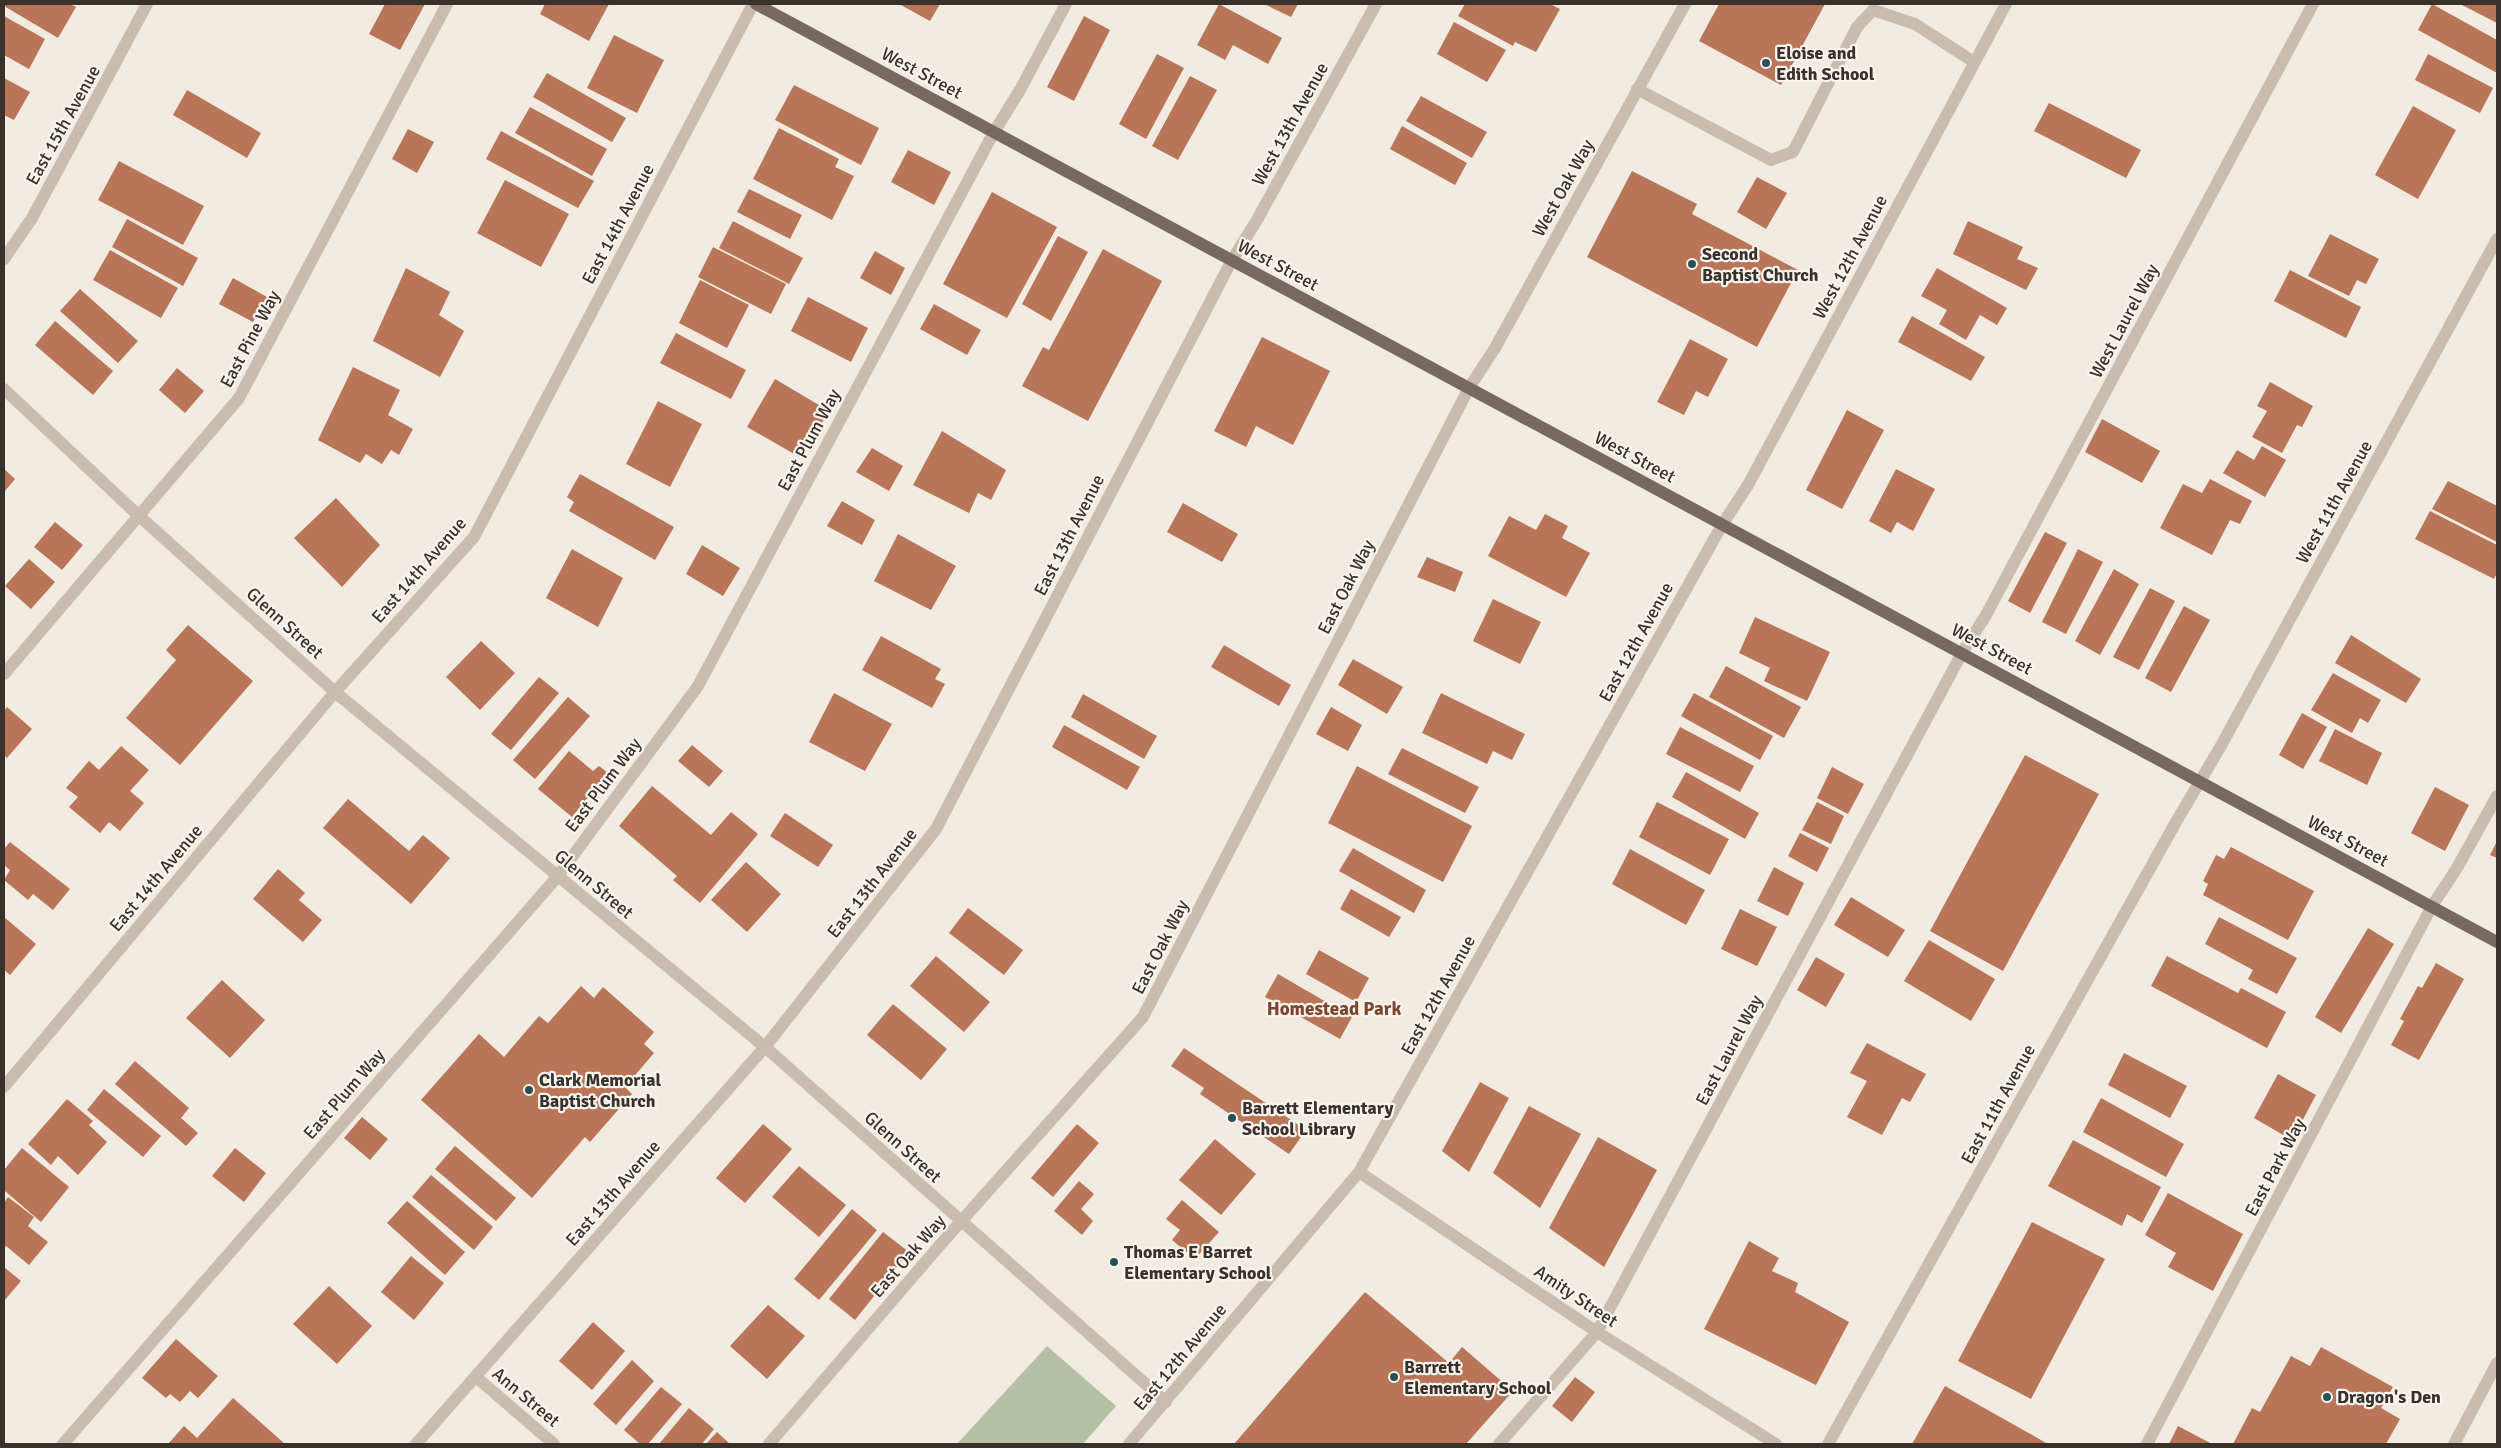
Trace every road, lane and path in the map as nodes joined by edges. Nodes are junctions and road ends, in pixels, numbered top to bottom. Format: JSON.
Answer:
{"nodes":[{"id":1,"x":147,"y":4,"type":"edge"},
{"id":2,"x":447,"y":4,"type":"edge"},
{"id":3,"x":755,"y":4,"type":"edge"},
{"id":4,"x":1066,"y":4,"type":"edge"},
{"id":5,"x":1376,"y":4,"type":"edge"},
{"id":6,"x":1685,"y":4,"type":"edge"},
{"id":7,"x":2006,"y":4,"type":"edge"},
{"id":8,"x":2313,"y":4,"type":"edge"},
{"id":9,"x":1974,"y":62,"type":"junction"},
{"id":10,"x":1637,"y":89,"type":"junction"},
{"id":11,"x":994,"y":132,"type":"junction"},
{"id":12,"x":2497,"y":239,"type":"edge"},
{"id":13,"x":4,"y":259,"type":"edge"},
{"id":14,"x":1232,"y":260,"type":"junction"},
{"id":15,"x":1469,"y":388,"type":"junction"},
{"id":16,"x":4,"y":389,"type":"edge"},
{"id":17,"x":138,"y":515,"type":"junction"},
{"id":18,"x":1722,"y":525,"type":"junction"},
{"id":19,"x":1962,"y":653,"type":"junction"},
{"id":20,"x":4,"y":674,"type":"edge"},
{"id":21,"x":335,"y":692,"type":"junction"},
{"id":22,"x":2199,"y":780,"type":"junction"},
{"id":23,"x":2497,"y":796,"type":"edge"},
{"id":24,"x":558,"y":876,"type":"junction"},
{"id":25,"x":2432,"y":906,"type":"junction"},
{"id":26,"x":2497,"y":942,"type":"edge"},
{"id":27,"x":765,"y":1047,"type":"junction"},
{"id":28,"x":4,"y":1087,"type":"edge"},
{"id":29,"x":1359,"y":1172,"type":"junction"},
{"id":30,"x":962,"y":1222,"type":"junction"},
{"id":31,"x":1597,"y":1332,"type":"junction"},
{"id":32,"x":2497,"y":1362,"type":"edge"},
{"id":33,"x":476,"y":1377,"type":"junction"},
{"id":34,"x":1166,"y":1402,"type":"junction"},
{"id":35,"x":63,"y":1444,"type":"edge"},
{"id":36,"x":416,"y":1444,"type":"edge"},
{"id":37,"x":554,"y":1444,"type":"edge"},
{"id":38,"x":769,"y":1444,"type":"edge"},
{"id":39,"x":1129,"y":1444,"type":"edge"},
{"id":40,"x":1499,"y":1444,"type":"edge"},
{"id":41,"x":1776,"y":1444,"type":"edge"},
{"id":42,"x":1828,"y":1444,"type":"edge"},
{"id":43,"x":2147,"y":1444,"type":"edge"},
{"id":44,"x":2454,"y":1444,"type":"edge"}],
"edges":[{"from":1,"to":13,"type":"street","name":"East 15th Avenue"},
{"from":2,"to":17,"type":"street","name":"East Pine Way"},
{"from":3,"to":11,"type":"main road","name":"West Street"},
{"from":3,"to":21,"type":"street","name":"East 14th Avenue"},
{"from":4,"to":11,"type":"street","name":"East Plum Way"},
{"from":5,"to":14,"type":"street","name":"West 13th Avenue"},
{"from":6,"to":10,"type":"street","name":"West Oak Way"},
{"from":7,"to":9,"type":"street","name":"West 12th Avenue"},
{"from":8,"to":19,"type":"street","name":"West Laurel Way"},
{"from":9,"to":10,"type":"street"},
{"from":9,"to":18,"type":"street","name":"West 12th Avenue"},
{"from":10,"to":15,"type":"street","name":"West Oak Way"},
{"from":11,"to":14,"type":"main road","name":"West Street"},
{"from":11,"to":24,"type":"street","name":"East Plum Way"},
{"from":12,"to":22,"type":"street","name":"West 11th Avenue"},
{"from":14,"to":15,"type":"main road","name":"West Street"},
{"from":14,"to":27,"type":"street","name":"East 13th Avenue"},
{"from":15,"to":18,"type":"main road","name":"West Street"},
{"from":15,"to":30,"type":"street","name":"East Oak Way"},
{"from":16,"to":17,"type":"street","name":"Glenn Street"},
{"from":17,"to":20,"type":"street","name":"East Pine Way"},
{"from":17,"to":21,"type":"street","name":"Glenn Street"},
{"from":18,"to":19,"type":"main road","name":"West Street"},
{"from":18,"to":29,"type":"street","name":"East 12th Avenue"},
{"from":19,"to":22,"type":"main road","name":"West Street"},
{"from":19,"to":31,"type":"street","name":"East Laurel Way"},
{"from":21,"to":24,"type":"street","name":"Glenn Street"},
{"from":21,"to":28,"type":"street","name":"East 14th Avenue"},
{"from":22,"to":25,"type":"main road","name":"West Street"},
{"from":22,"to":42,"type":"street","name":"East 11th Avenue"},
{"from":23,"to":25,"type":"street","name":"East Park Way"},
{"from":24,"to":27,"type":"street","name":"Glenn Street"},
{"from":24,"to":35,"type":"street","name":"East Plum Way"},
{"from":25,"to":26,"type":"main road","name":"West Street"},
{"from":25,"to":43,"type":"street","name":"East Park Way"},
{"from":27,"to":30,"type":"street","name":"Glenn Street"},
{"from":27,"to":33,"type":"street","name":"East 13th Avenue"},
{"from":29,"to":31,"type":"street","name":"Amity Street"},
{"from":29,"to":34,"type":"street","name":"East 12th Avenue"},
{"from":30,"to":34,"type":"street","name":"Glenn Street"},
{"from":30,"to":38,"type":"street","name":"East Oak Way"},
{"from":31,"to":40,"type":"street","name":"East Laurel Way"},
{"from":31,"to":41,"type":"street","name":"Amity Street"},
{"from":32,"to":44,"type":"street"},
{"from":33,"to":36,"type":"street","name":"East 13th Avenue"},
{"from":33,"to":37,"type":"street","name":"Ann Street"},
{"from":34,"to":39,"type":"street","name":"East 12th Avenue"}]}
